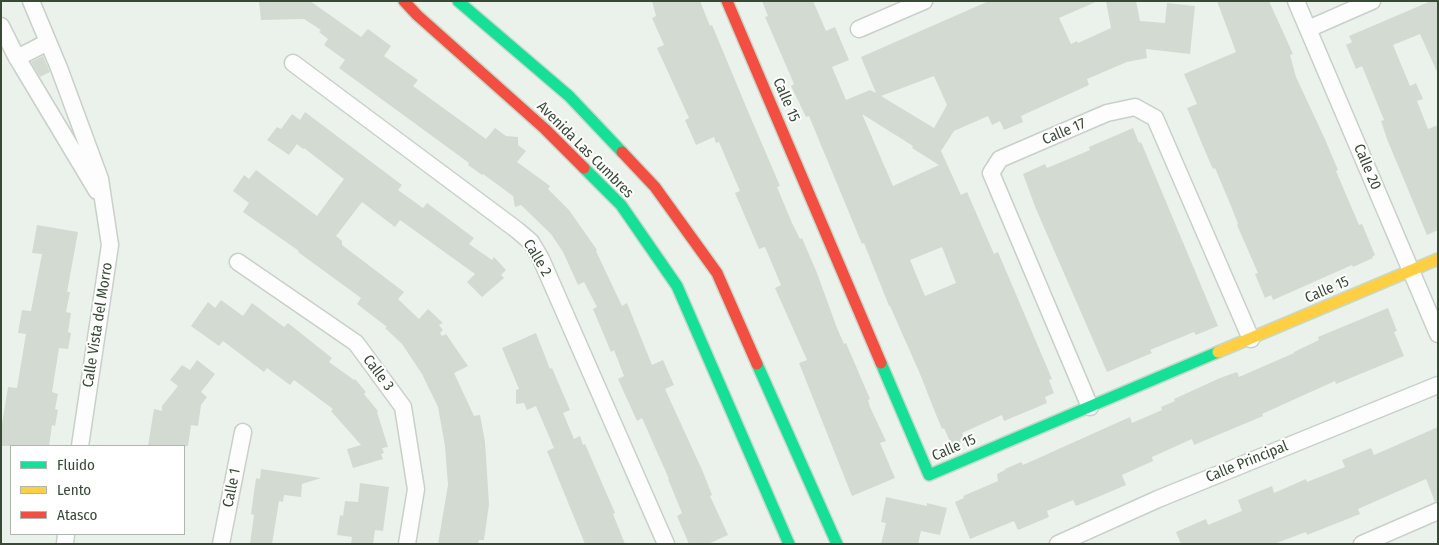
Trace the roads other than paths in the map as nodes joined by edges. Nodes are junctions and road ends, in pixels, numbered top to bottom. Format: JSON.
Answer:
{"nodes":[{"id":1,"x":31,"y":1,"type":"edge"},
{"id":2,"x":404,"y":1,"type":"edge"},
{"id":3,"x":458,"y":1,"type":"edge"},
{"id":4,"x":727,"y":1,"type":"edge"},
{"id":5,"x":1296,"y":1,"type":"edge"},
{"id":6,"x":1372,"y":1,"type":"edge"},
{"id":7,"x":920,"y":2,"type":"edge"},
{"id":8,"x":1,"y":26,"type":"edge"},
{"id":9,"x":859,"y":29,"type":"dead end"},
{"id":10,"x":1308,"y":29,"type":"junction"},
{"id":11,"x":48,"y":42,"type":"junction"},
{"id":12,"x":17,"y":58,"type":"junction"},
{"id":13,"x":293,"y":63,"type":"dead end"},
{"id":14,"x":104,"y":203,"type":"junction"},
{"id":15,"x":1438,"y":260,"type":"edge"},
{"id":16,"x":238,"y":262,"type":"dead end"},
{"id":17,"x":1411,"y":270,"type":"junction"},
{"id":18,"x":1438,"y":334,"type":"edge"},
{"id":19,"x":1251,"y":339,"type":"junction"},
{"id":20,"x":1438,"y":385,"type":"edge"},
{"id":21,"x":1090,"y":407,"type":"junction"},
{"id":22,"x":243,"y":432,"type":"dead end"},
{"id":23,"x":80,"y":445,"type":"edge"},
{"id":24,"x":1438,"y":512,"type":"edge"},
{"id":25,"x":221,"y":544,"type":"edge"},
{"id":26,"x":408,"y":544,"type":"edge"},
{"id":27,"x":666,"y":544,"type":"edge"},
{"id":28,"x":789,"y":544,"type":"edge"},
{"id":29,"x":837,"y":544,"type":"edge"},
{"id":30,"x":1058,"y":544,"type":"edge"},
{"id":31,"x":1362,"y":544,"type":"edge"}],
"edges":[{"from":1,"to":11,"type":"street","name":"Calle Vista del Morro"},
{"from":2,"to":28,"type":"main road","name":"Avenida Las Cumbres"},
{"from":3,"to":29,"type":"main road","name":"Avenida Las Cumbres"},
{"from":4,"to":21,"type":"main road","name":"Calle 15"},
{"from":5,"to":10,"type":"street","name":"Calle 20"},
{"from":6,"to":10,"type":"street"},
{"from":7,"to":9,"type":"street"},
{"from":8,"to":12,"type":"street"},
{"from":10,"to":17,"type":"street","name":"Calle 20"},
{"from":11,"to":12,"type":"street"},
{"from":11,"to":14,"type":"street","name":"Calle Vista del Morro"},
{"from":12,"to":14,"type":"street"},
{"from":13,"to":27,"type":"street","name":"Calle 2"},
{"from":14,"to":23,"type":"street","name":"Calle Vista del Morro"},
{"from":15,"to":17,"type":"main road","name":"Calle 15"},
{"from":16,"to":26,"type":"street","name":"Calle 3"},
{"from":17,"to":18,"type":"street","name":"Calle 20"},
{"from":17,"to":19,"type":"main road","name":"Calle 15"},
{"from":19,"to":21,"type":"main road","name":"Calle 15"},
{"from":19,"to":21,"type":"street","name":"Calle 17"},
{"from":20,"to":30,"type":"street","name":"Calle Principal"},
{"from":22,"to":25,"type":"street","name":"Calle 1"},
{"from":24,"to":31,"type":"street"}]}
